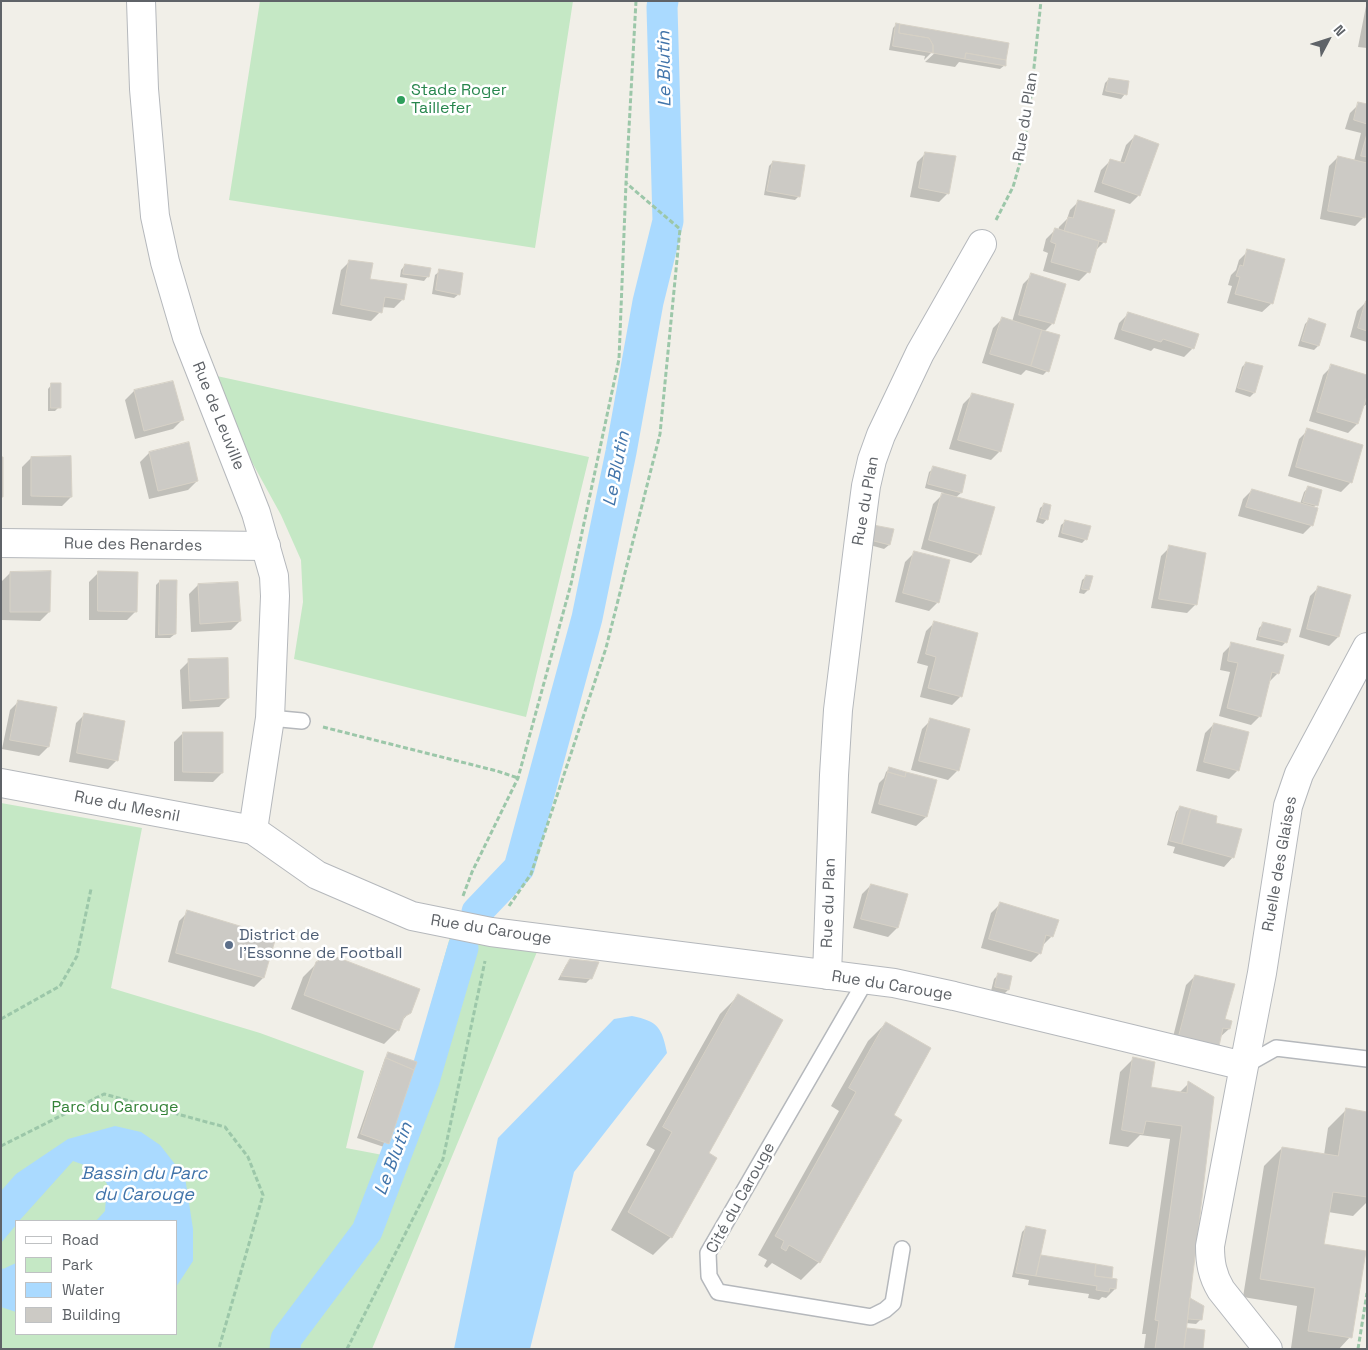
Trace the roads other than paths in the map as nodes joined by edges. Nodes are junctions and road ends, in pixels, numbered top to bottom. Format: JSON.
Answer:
{"nodes":[{"id":1,"x":141,"y":1,"type":"edge"},
{"id":2,"x":982,"y":244,"type":"road end"},
{"id":3,"x":1,"y":543,"type":"edge"},
{"id":4,"x":266,"y":546,"type":"junction"},
{"id":5,"x":1367,"y":647,"type":"edge"},
{"id":6,"x":270,"y":718,"type":"junction"},
{"id":7,"x":302,"y":722,"type":"road end"},
{"id":8,"x":1,"y":784,"type":"edge"},
{"id":9,"x":253,"y":830,"type":"junction"},
{"id":10,"x":827,"y":975,"type":"junction"},
{"id":11,"x":866,"y":980,"type":"junction"},
{"id":12,"x":1367,"y":1059,"type":"edge"},
{"id":13,"x":1244,"y":1066,"type":"junction"},
{"id":14,"x":902,"y":1249,"type":"dead end"},
{"id":15,"x":1268,"y":1349,"type":"edge"}],
"edges":[{"from":1,"to":4,"type":"street","name":"Rue de Leuville"},
{"from":2,"to":10,"type":"street","name":"Rue du Plan"},
{"from":3,"to":4,"type":"street","name":"Rue des Renardes"},
{"from":4,"to":6,"type":"street","name":"Rue de Leuville"},
{"from":5,"to":13,"type":"street","name":"Ruelle des Glaises"},
{"from":6,"to":7,"type":"lane"},
{"from":6,"to":9,"type":"street","name":"Rue de Leuville"},
{"from":8,"to":9,"type":"street","name":"Rue du Mesnil"},
{"from":9,"to":10,"type":"street","name":"Rue du Carouge"},
{"from":10,"to":11,"type":"street","name":"Rue du Carouge"},
{"from":11,"to":13,"type":"street","name":"Rue du Carouge"},
{"from":11,"to":14,"type":"lane","name":"Cité du Carouge"},
{"from":12,"to":13,"type":"lane"},
{"from":13,"to":15,"type":"street"}]}
